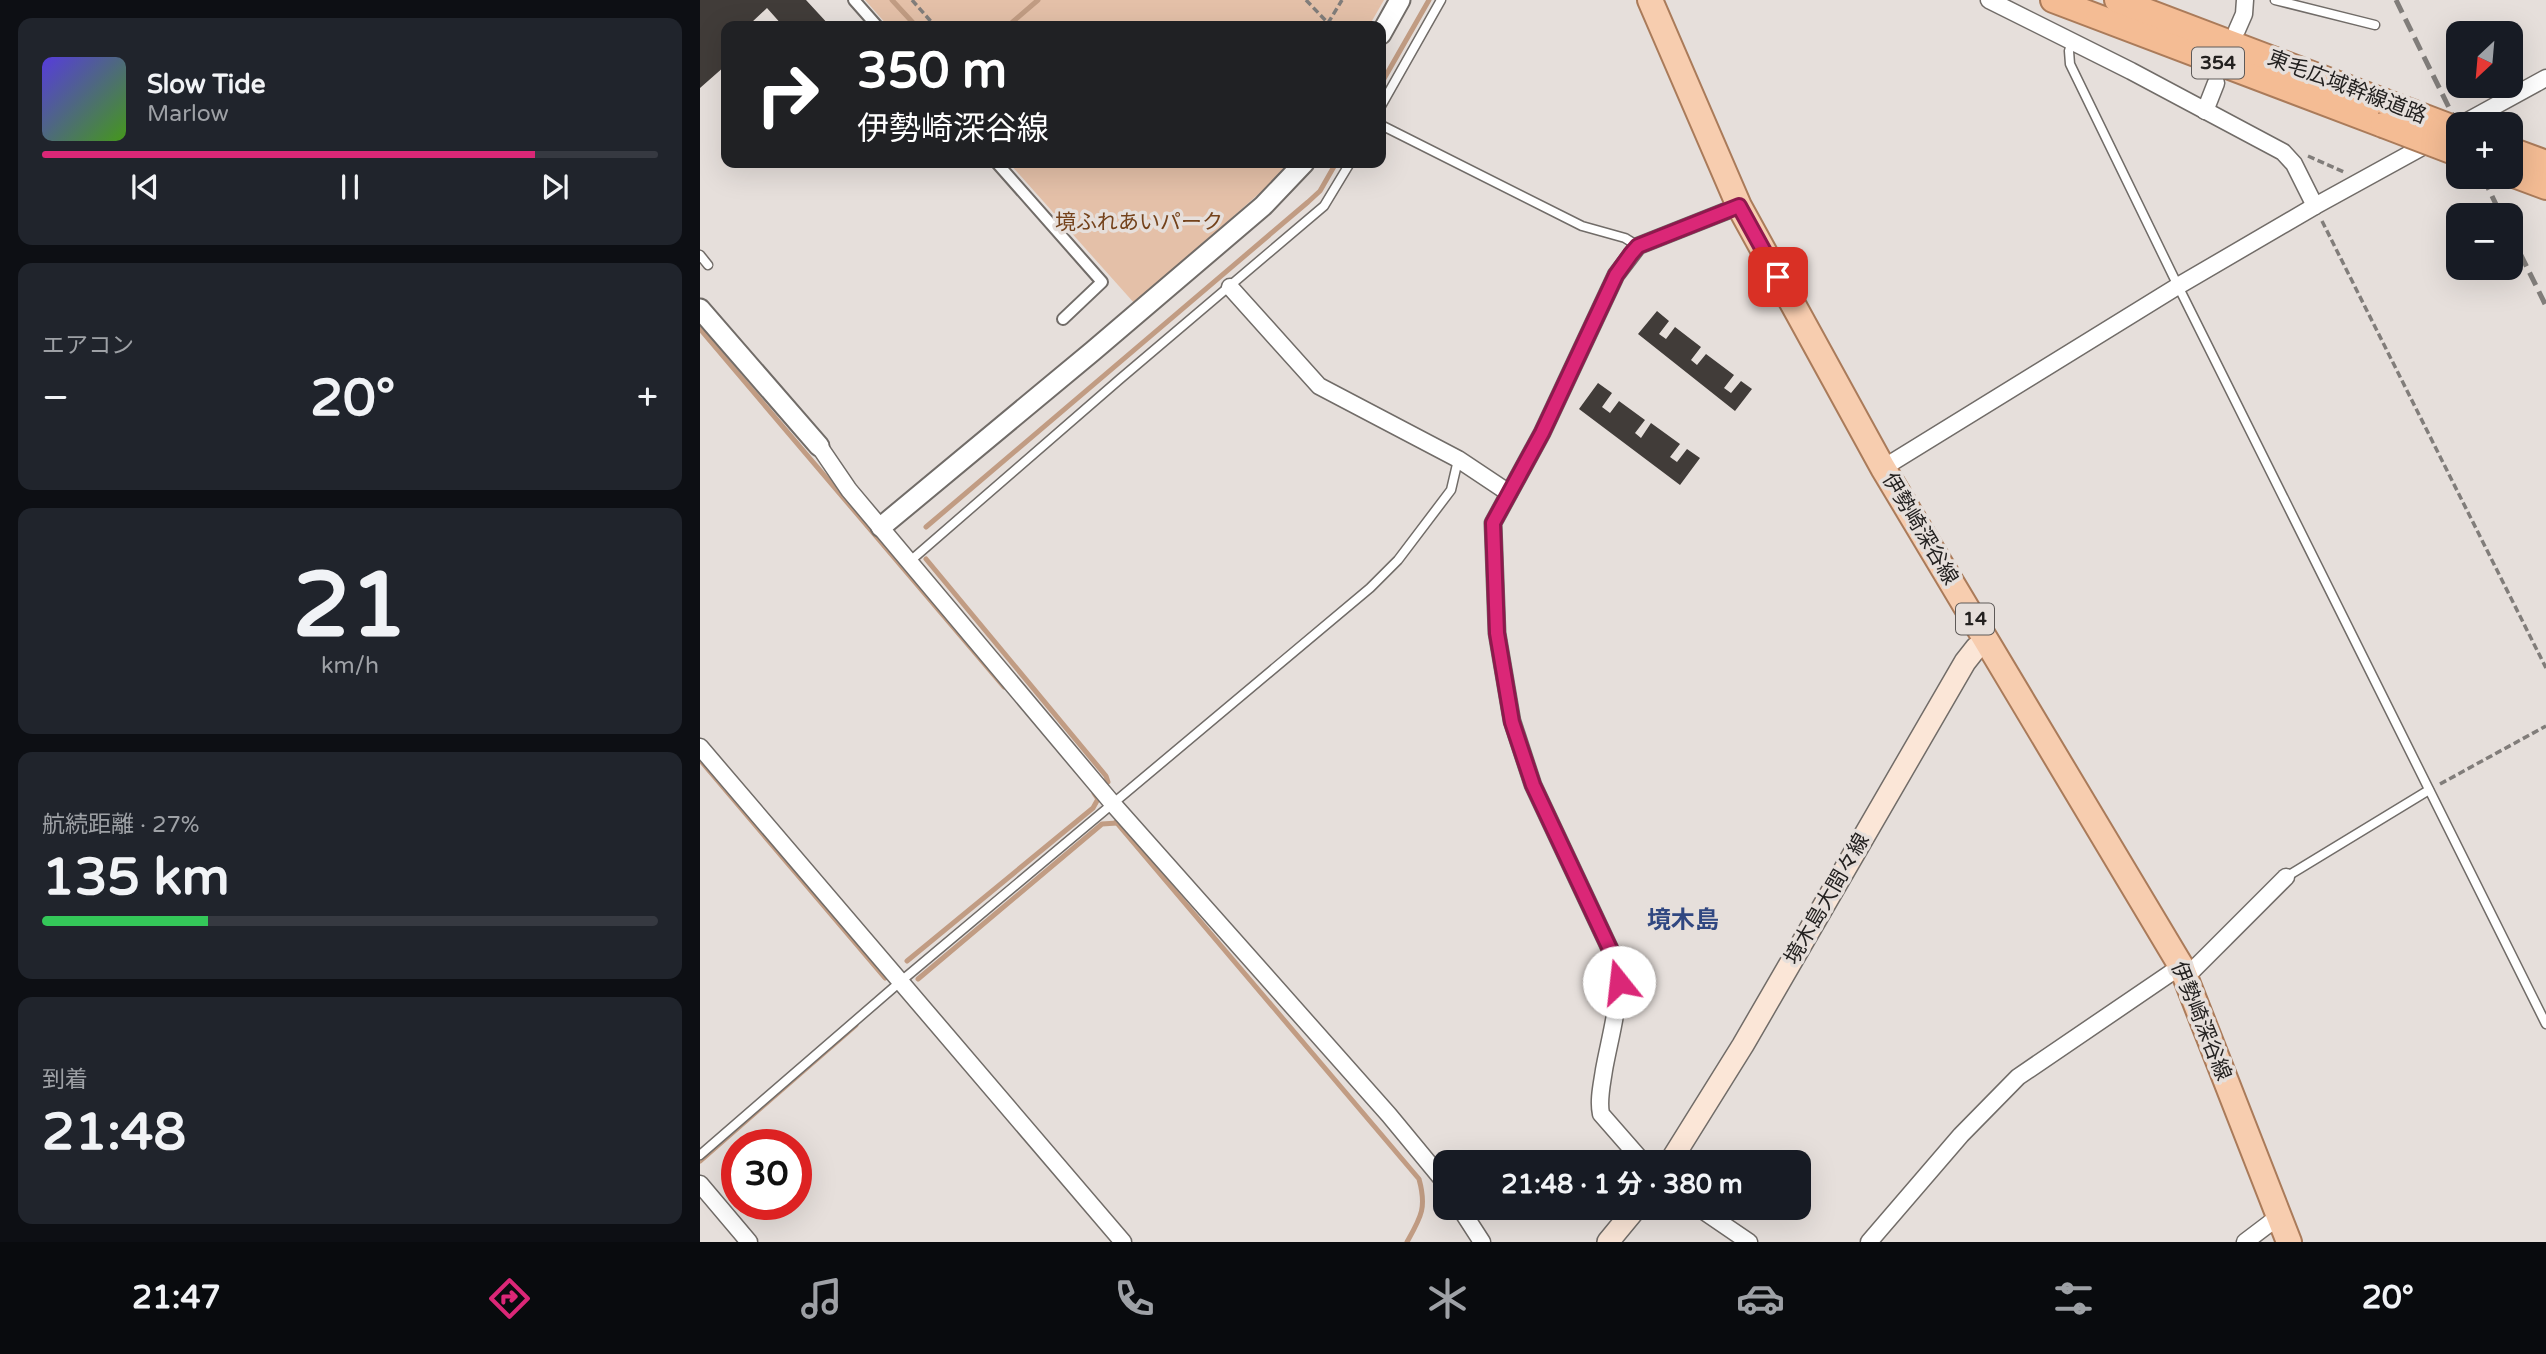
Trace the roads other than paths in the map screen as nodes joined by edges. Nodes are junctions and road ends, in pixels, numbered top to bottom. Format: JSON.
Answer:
{"nodes":[{"id":1,"x":854,"y":0,"type":"edge"},
{"id":2,"x":1400,"y":0,"type":"edge"},
{"id":3,"x":1441,"y":0,"type":"edge"},
{"id":4,"x":1650,"y":0,"type":"edge"},
{"id":5,"x":1989,"y":0,"type":"edge"},
{"id":6,"x":2053,"y":0,"type":"edge"},
{"id":7,"x":2117,"y":0,"type":"edge"},
{"id":8,"x":2245,"y":0,"type":"edge"},
{"id":9,"x":2274,"y":0,"type":"edge"},
{"id":10,"x":873,"y":21,"type":"edge"},
{"id":11,"x":1386,"y":25,"type":"edge"},
{"id":12,"x":2375,"y":25,"type":"dead end"},
{"id":13,"x":2237,"y":30,"type":"dead end"},
{"id":14,"x":2072,"y":41,"type":"junction"},
{"id":15,"x":2546,"y":78,"type":"edge"},
{"id":16,"x":2216,"y":83,"type":"dead end"},
{"id":17,"x":1386,"y":97,"type":"edge"},
{"id":18,"x":2205,"y":111,"type":"junction"},
{"id":19,"x":2486,"y":112,"type":"edge"},
{"id":20,"x":2383,"y":113,"type":"junction"},
{"id":21,"x":2446,"y":124,"type":"edge"},
{"id":22,"x":1386,"y":128,"type":"edge"},
{"id":23,"x":2446,"y":135,"type":"edge"},
{"id":24,"x":2446,"y":147,"type":"edge"},
{"id":25,"x":2524,"y":160,"type":"edge"},
{"id":26,"x":1001,"y":168,"type":"edge"},
{"id":27,"x":1300,"y":168,"type":"edge"},
{"id":28,"x":1347,"y":168,"type":"edge"},
{"id":29,"x":2546,"y":187,"type":"edge"},
{"id":30,"x":1739,"y":206,"type":"junction"},
{"id":31,"x":2315,"y":206,"type":"junction"},
{"id":32,"x":1638,"y":246,"type":"junction"},
{"id":33,"x":700,"y":255,"type":"edge"},
{"id":34,"x":708,"y":265,"type":"dead end"},
{"id":35,"x":2178,"y":286,"type":"junction"},
{"id":36,"x":1230,"y":287,"type":"junction"},
{"id":37,"x":700,"y":309,"type":"edge"},
{"id":38,"x":1063,"y":319,"type":"dead end"},
{"id":39,"x":819,"y":446,"type":"joint"},
{"id":40,"x":1458,"y":459,"type":"junction"},
{"id":41,"x":1883,"y":468,"type":"junction"},
{"id":42,"x":1509,"y":493,"type":"junction"},
{"id":43,"x":881,"y":527,"type":"junction"},
{"id":44,"x":909,"y":562,"type":"junction"},
{"id":45,"x":1987,"y":640,"type":"junction"},
{"id":46,"x":700,"y":747,"type":"edge"},
{"id":47,"x":2429,"y":790,"type":"junction"},
{"id":48,"x":1113,"y":804,"type":"junction"},
{"id":49,"x":2286,"y":877,"type":"joint"},
{"id":50,"x":2184,"y":972,"type":"junction"},
{"id":51,"x":900,"y":982,"type":"junction"},
{"id":52,"x":2546,"y":1024,"type":"edge"},
{"id":53,"x":1632,"y":1150,"type":"edge"},
{"id":54,"x":1677,"y":1150,"type":"edge"},
{"id":55,"x":700,"y":1155,"type":"edge"},
{"id":56,"x":1433,"y":1168,"type":"edge"},
{"id":57,"x":700,"y":1184,"type":"edge"},
{"id":58,"x":2278,"y":1217,"type":"junction"},
{"id":59,"x":1468,"y":1220,"type":"edge"},
{"id":60,"x":1626,"y":1220,"type":"edge"},
{"id":61,"x":1717,"y":1220,"type":"edge"},
{"id":62,"x":749,"y":1242,"type":"edge"},
{"id":63,"x":1123,"y":1242,"type":"edge"},
{"id":64,"x":1482,"y":1242,"type":"edge"},
{"id":65,"x":1608,"y":1242,"type":"edge"},
{"id":66,"x":1749,"y":1242,"type":"edge"},
{"id":67,"x":1869,"y":1242,"type":"edge"},
{"id":68,"x":2245,"y":1242,"type":"edge"},
{"id":69,"x":2289,"y":1242,"type":"edge"}],
"edges":[{"from":1,"to":10,"type":"street"},
{"from":2,"to":11,"type":"street"},
{"from":3,"to":17,"type":"lane"},
{"from":4,"to":30,"type":"main road","name":"伊勢崎深谷線","number":"14"},
{"from":5,"to":14,"type":"street"},
{"from":6,"to":20,"type":"highway","name":"東毛広域幹線道路","number":"354"},
{"from":7,"to":20,"type":"highway","name":"東毛広域幹線道路","number":"354"},
{"from":8,"to":13,"type":"street"},
{"from":9,"to":12,"type":"lane"},
{"from":14,"to":18,"type":"street"},
{"from":14,"to":35,"type":"lane"},
{"from":15,"to":19,"type":"street"},
{"from":16,"to":18,"type":"street"},
{"from":18,"to":31,"type":"street"},
{"from":20,"to":21,"type":"highway","name":"東毛広域幹線道路","number":"354","bridge":true},
{"from":20,"to":24,"type":"highway","name":"東毛広域幹線道路","number":"354","bridge":true},
{"from":22,"to":32,"type":"lane"},
{"from":23,"to":31,"type":"street"},
{"from":25,"to":29,"type":"highway"},
{"from":26,"to":38,"type":"street"},
{"from":27,"to":43,"type":"street"},
{"from":28,"to":36,"type":"lane"},
{"from":30,"to":32,"type":"street"},
{"from":30,"to":41,"type":"main road","name":"伊勢崎深谷線","number":"14"},
{"from":31,"to":35,"type":"street"},
{"from":32,"to":42,"type":"street"},
{"from":33,"to":34,"type":"lane"},
{"from":35,"to":41,"type":"street"},
{"from":35,"to":47,"type":"lane"},
{"from":36,"to":40,"type":"street"},
{"from":36,"to":44,"type":"lane"},
{"from":37,"to":39,"type":"street"},
{"from":39,"to":43,"type":"street"},
{"from":40,"to":42,"type":"street"},
{"from":40,"to":48,"type":"lane"},
{"from":41,"to":45,"type":"main road","name":"伊勢崎深谷線","number":"14"},
{"from":42,"to":53,"type":"street"},
{"from":43,"to":44,"type":"street"},
{"from":44,"to":48,"type":"street"},
{"from":45,"to":50,"type":"main road","name":"伊勢崎深谷線","number":"14"},
{"from":45,"to":54,"type":"main road","name":"境木島大間々線"},
{"from":46,"to":51,"type":"street"},
{"from":47,"to":49,"type":"lane"},
{"from":47,"to":52,"type":"lane"},
{"from":48,"to":51,"type":"lane"},
{"from":48,"to":56,"type":"street"},
{"from":49,"to":50,"type":"street"},
{"from":50,"to":58,"type":"main road","name":"伊勢崎深谷線","number":"14"},
{"from":50,"to":67,"type":"street"},
{"from":51,"to":55,"type":"lane"},
{"from":51,"to":63,"type":"street"},
{"from":57,"to":62,"type":"street"},
{"from":58,"to":68,"type":"street"},
{"from":58,"to":69,"type":"main road","name":"伊勢崎深谷線","number":"14"},
{"from":59,"to":64,"type":"street"},
{"from":60,"to":65,"type":"main road"},
{"from":61,"to":66,"type":"street"}]}
